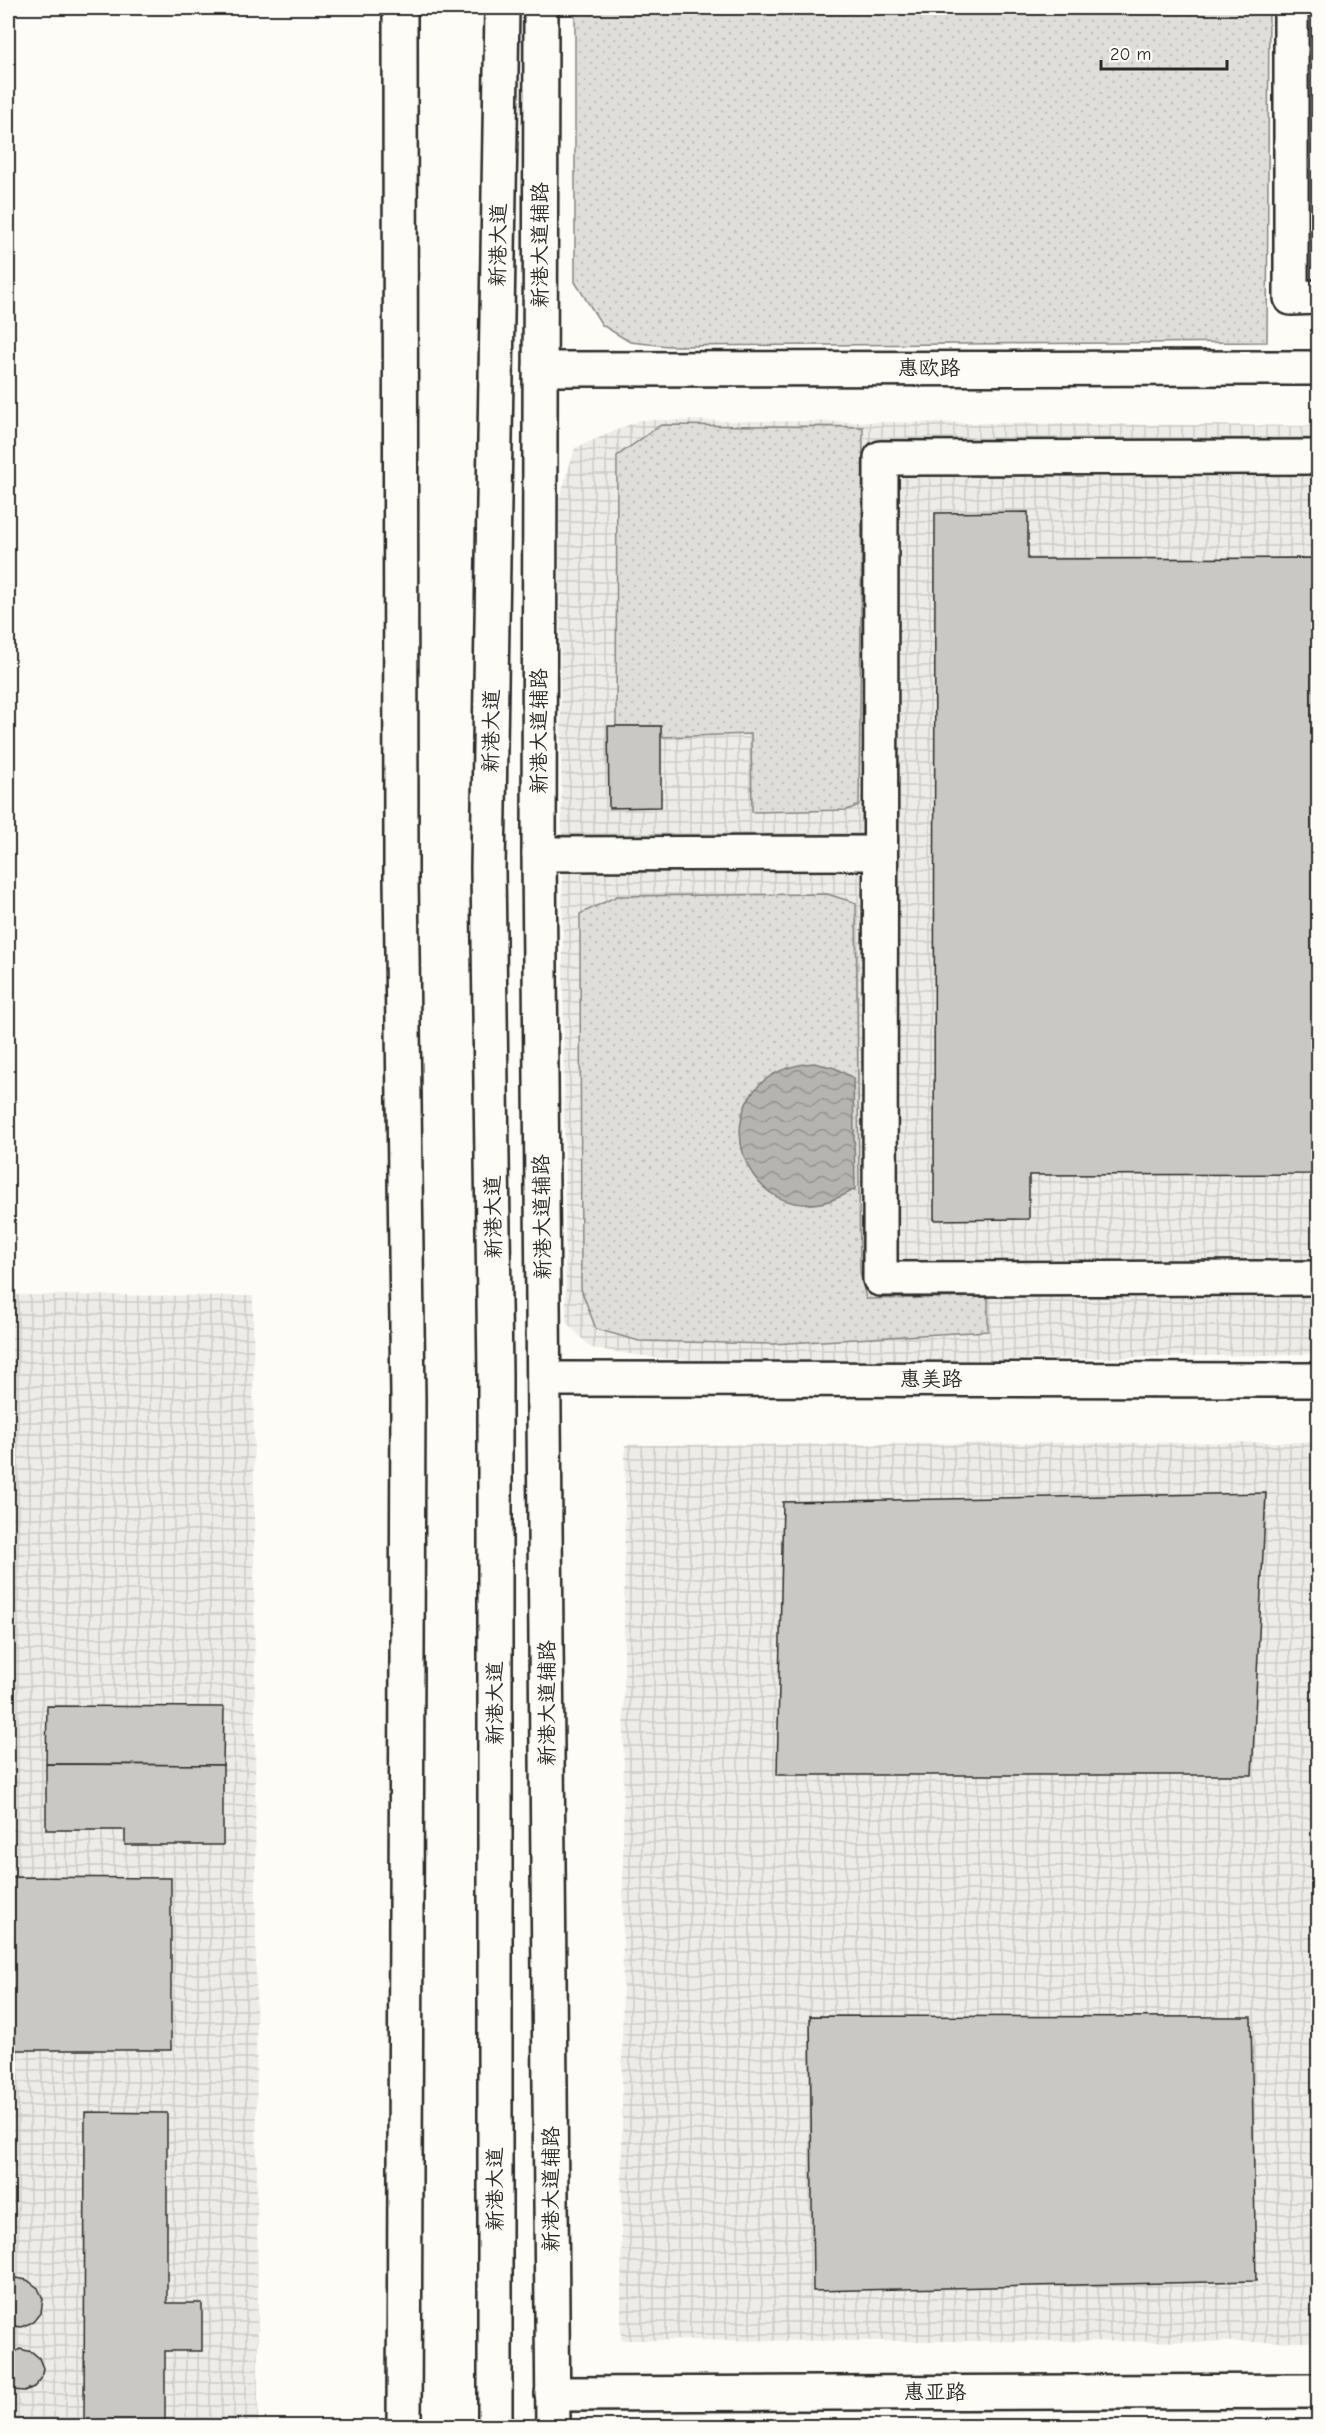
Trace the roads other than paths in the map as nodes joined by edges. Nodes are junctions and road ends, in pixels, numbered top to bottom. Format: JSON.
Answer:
{"nodes":[{"id":1,"x":399,"y":8,"type":"edge"},
{"id":2,"x":502,"y":8,"type":"edge"},
{"id":3,"x":541,"y":8,"type":"edge"},
{"id":4,"x":1291,"y":8,"type":"edge"},
{"id":5,"x":1318,"y":297,"type":"edge"},
{"id":6,"x":1318,"y":368,"type":"edge"},
{"id":7,"x":540,"y":369,"type":"junction"},
{"id":8,"x":1318,"y":457,"type":"edge"},
{"id":9,"x":880,"y":853,"type":"junction"},
{"id":10,"x":538,"y":854,"type":"junction"},
{"id":11,"x":1318,"y":1278,"type":"edge"},
{"id":12,"x":544,"y":1379,"type":"junction"},
{"id":13,"x":1318,"y":1380,"type":"edge"},
{"id":14,"x":1318,"y":2391,"type":"edge"},
{"id":15,"x":552,"y":2394,"type":"junction"},
{"id":16,"x":404,"y":2427,"type":"edge"},
{"id":17,"x":495,"y":2427,"type":"edge"},
{"id":18,"x":552,"y":2427,"type":"edge"}],
"edges":[{"from":1,"to":16,"type":"main road"},
{"from":2,"to":17,"type":"main road","name":"新港大道"},
{"from":3,"to":7,"type":"main road","name":"新港大道辅路"},
{"from":4,"to":5,"type":"main road"},
{"from":6,"to":7,"type":"main road","name":"惠欧路"},
{"from":7,"to":10,"type":"main road","name":"新港大道辅路"},
{"from":8,"to":9,"type":"main road"},
{"from":9,"to":10,"type":"main road"},
{"from":9,"to":11,"type":"main road"},
{"from":10,"to":12,"type":"main road","name":"新港大道辅路"},
{"from":12,"to":13,"type":"main road","name":"惠美路"},
{"from":12,"to":15,"type":"main road","name":"新港大道辅路"},
{"from":14,"to":15,"type":"main road","name":"惠亚路"},
{"from":15,"to":18,"type":"main road","name":"新港大道辅路"}]}
